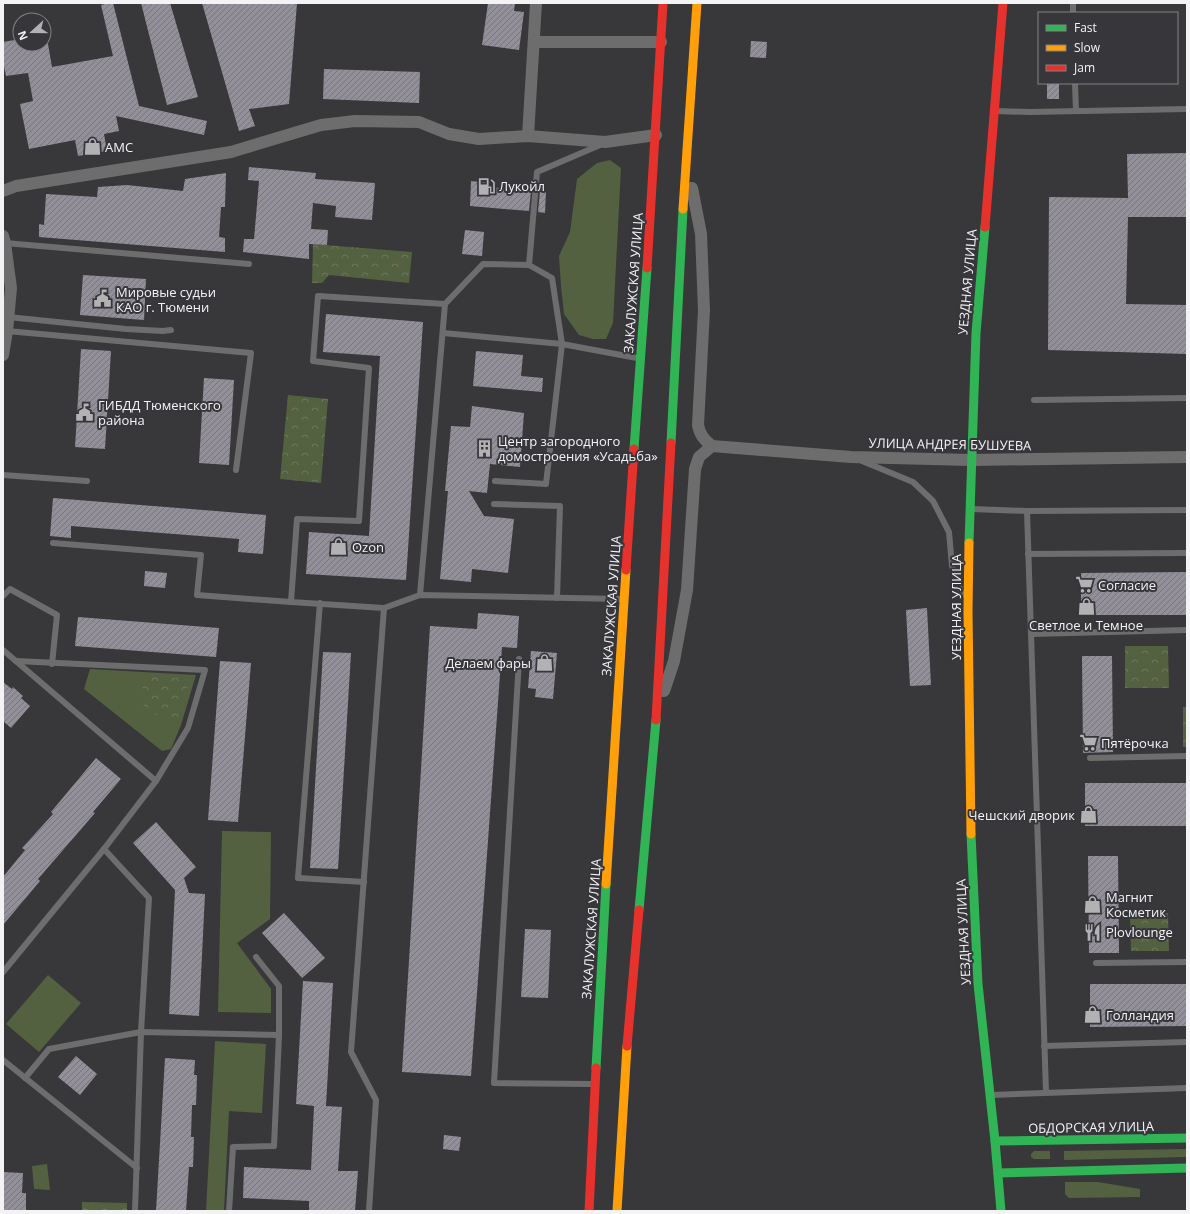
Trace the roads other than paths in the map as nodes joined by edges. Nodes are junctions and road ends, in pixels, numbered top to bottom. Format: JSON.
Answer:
{"nodes":[{"id":1,"x":536,"y":3,"type":"edge"},
{"id":2,"x":663,"y":3,"type":"edge"},
{"id":3,"x":697,"y":3,"type":"edge"},
{"id":4,"x":1004,"y":3,"type":"edge"},
{"id":5,"x":534,"y":42,"type":"junction"},
{"id":6,"x":661,"y":42,"type":"junction"},
{"id":7,"x":1075,"y":84,"type":"edge"},
{"id":8,"x":1187,"y":109,"type":"edge"},
{"id":9,"x":994,"y":111,"type":"junction"},
{"id":10,"x":1076,"y":112,"type":"junction"},
{"id":11,"x":656,"y":135,"type":"junction"},
{"id":12,"x":528,"y":136,"type":"junction"},
{"id":13,"x":606,"y":142,"type":"junction"},
{"id":14,"x":686,"y":159,"type":"junction"},
{"id":15,"x":3,"y":191,"type":"edge"},
{"id":16,"x":4,"y":239,"type":"edge"},
{"id":17,"x":249,"y":264,"type":"dead end"},
{"id":18,"x":529,"y":265,"type":"junction"},
{"id":19,"x":445,"y":304,"type":"junction"},
{"id":20,"x":8,"y":318,"type":"junction"},
{"id":21,"x":7,"y":330,"type":"junction"},
{"id":22,"x":171,"y":330,"type":"dead end"},
{"id":23,"x":442,"y":333,"type":"junction"},
{"id":24,"x":562,"y":344,"type":"junction"},
{"id":25,"x":3,"y":355,"type":"edge"},
{"id":26,"x":641,"y":358,"type":"junction"},
{"id":27,"x":1187,"y":398,"type":"edge"},
{"id":28,"x":1034,"y":400,"type":"dead end"},
{"id":29,"x":712,"y":446,"type":"junction"},
{"id":30,"x":851,"y":457,"type":"junction"},
{"id":31,"x":1187,"y":457,"type":"edge"},
{"id":32,"x":971,"y":460,"type":"junction"},
{"id":33,"x":236,"y":470,"type":"dead end"},
{"id":34,"x":3,"y":475,"type":"edge"},
{"id":35,"x":87,"y":481,"type":"dead end"},
{"id":36,"x":495,"y":481,"type":"dead end"},
{"id":37,"x":494,"y":504,"type":"dead end"},
{"id":38,"x":970,"y":509,"type":"junction"},
{"id":39,"x":1187,"y":510,"type":"edge"},
{"id":40,"x":1027,"y":511,"type":"junction"},
{"id":41,"x":54,"y":543,"type":"dead end"},
{"id":42,"x":1187,"y":553,"type":"edge"},
{"id":43,"x":1028,"y":554,"type":"junction"},
{"id":44,"x":420,"y":595,"type":"junction"},
{"id":45,"x":3,"y":596,"type":"edge"},
{"id":46,"x":557,"y":598,"type":"junction"},
{"id":47,"x":624,"y":599,"type":"junction"},
{"id":48,"x":291,"y":602,"type":"junction"},
{"id":49,"x":320,"y":603,"type":"junction"},
{"id":50,"x":384,"y":608,"type":"junction"},
{"id":51,"x":968,"y":611,"type":"junction"},
{"id":52,"x":1187,"y":630,"type":"edge"},
{"id":53,"x":1031,"y":634,"type":"junction"},
{"id":54,"x":3,"y":650,"type":"edge"},
{"id":55,"x":519,"y":659,"type":"dead end"},
{"id":56,"x":16,"y":661,"type":"junction"},
{"id":57,"x":52,"y":664,"type":"junction"},
{"id":58,"x":656,"y":717,"type":"junction"},
{"id":59,"x":1187,"y":756,"type":"edge"},
{"id":60,"x":1090,"y":758,"type":"dead end"},
{"id":61,"x":156,"y":781,"type":"junction"},
{"id":62,"x":104,"y":850,"type":"junction"},
{"id":63,"x":364,"y":882,"type":"junction"},
{"id":64,"x":256,"y":957,"type":"dead end"},
{"id":65,"x":1187,"y":962,"type":"edge"},
{"id":66,"x":1096,"y":963,"type":"dead end"},
{"id":67,"x":3,"y":972,"type":"edge"},
{"id":68,"x":141,"y":1032,"type":"junction"},
{"id":69,"x":279,"y":1035,"type":"junction"},
{"id":70,"x":1187,"y":1042,"type":"edge"},
{"id":71,"x":1044,"y":1046,"type":"junction"},
{"id":72,"x":3,"y":1060,"type":"edge"},
{"id":73,"x":25,"y":1078,"type":"junction"},
{"id":74,"x":594,"y":1084,"type":"junction"},
{"id":75,"x":1187,"y":1088,"type":"edge"},
{"id":76,"x":1046,"y":1092,"type":"junction"},
{"id":77,"x":990,"y":1095,"type":"junction"},
{"id":78,"x":1187,"y":1138,"type":"edge"},
{"id":79,"x":995,"y":1141,"type":"junction"},
{"id":80,"x":137,"y":1168,"type":"junction"},
{"id":81,"x":1187,"y":1168,"type":"edge"},
{"id":82,"x":998,"y":1173,"type":"junction"},
{"id":83,"x":135,"y":1211,"type":"edge"},
{"id":84,"x":229,"y":1211,"type":"edge"},
{"id":85,"x":369,"y":1211,"type":"edge"},
{"id":86,"x":589,"y":1211,"type":"edge"},
{"id":87,"x":617,"y":1211,"type":"edge"},
{"id":88,"x":1001,"y":1211,"type":"edge"}],
"edges":[{"from":1,"to":5,"type":"street"},
{"from":2,"to":6,"type":"main road","name":"ЗАКАЛУЖСКАЯ УЛИЦА"},
{"from":3,"to":14,"type":"main road"},
{"from":4,"to":9,"type":"main road","name":"УЕЗДНАЯ УЛИЦА"},
{"from":5,"to":6,"type":"street"},
{"from":5,"to":12,"type":"street"},
{"from":6,"to":11,"type":"main road","name":"ЗАКАЛУЖСКАЯ УЛИЦА"},
{"from":7,"to":10,"type":"lane"},
{"from":8,"to":10,"type":"lane"},
{"from":9,"to":10,"type":"lane"},
{"from":9,"to":32,"type":"main road","name":"УЕЗДНАЯ УЛИЦА"},
{"from":11,"to":13,"type":"street"},
{"from":11,"to":26,"type":"main road","name":"ЗАКАЛУЖСКАЯ УЛИЦА"},
{"from":12,"to":13,"type":"street"},
{"from":12,"to":15,"type":"street"},
{"from":13,"to":18,"type":"lane"},
{"from":14,"to":29,"type":"street"},
{"from":14,"to":58,"type":"main road"},
{"from":16,"to":17,"type":"lane"},
{"from":16,"to":20,"type":"street"},
{"from":18,"to":19,"type":"lane"},
{"from":18,"to":24,"type":"lane"},
{"from":19,"to":23,"type":"lane"},
{"from":19,"to":48,"type":"lane"},
{"from":20,"to":21,"type":"street"},
{"from":20,"to":22,"type":"lane"},
{"from":21,"to":25,"type":"street"},
{"from":21,"to":33,"type":"lane"},
{"from":23,"to":24,"type":"lane"},
{"from":23,"to":44,"type":"lane"},
{"from":24,"to":26,"type":"lane"},
{"from":24,"to":36,"type":"lane"},
{"from":26,"to":47,"type":"main road","name":"ЗАКАЛУЖСКАЯ УЛИЦА"},
{"from":27,"to":28,"type":"lane"},
{"from":29,"to":30,"type":"street","name":"УЛИЦА АНДРЕЯ БУШУЕВА"},
{"from":29,"to":58,"type":"street"},
{"from":30,"to":32,"type":"street","name":"УЛИЦА АНДРЕЯ БУШУЕВА"},
{"from":30,"to":51,"type":"lane"},
{"from":31,"to":32,"type":"street","name":"УЛИЦА АНДРЕЯ БУШУЕВА"},
{"from":32,"to":38,"type":"main road","name":"УЕЗДНАЯ УЛИЦА"},
{"from":34,"to":35,"type":"lane"},
{"from":37,"to":46,"type":"lane"},
{"from":38,"to":40,"type":"lane"},
{"from":38,"to":51,"type":"main road","name":"УЕЗДНАЯ УЛИЦА"},
{"from":39,"to":40,"type":"lane"},
{"from":40,"to":43,"type":"lane"},
{"from":41,"to":48,"type":"lane"},
{"from":42,"to":43,"type":"lane"},
{"from":43,"to":53,"type":"lane"},
{"from":44,"to":46,"type":"lane"},
{"from":44,"to":50,"type":"lane"},
{"from":45,"to":57,"type":"lane"},
{"from":46,"to":47,"type":"lane"},
{"from":47,"to":74,"type":"main road","name":"ЗАКАЛУЖСКАЯ УЛИЦА"},
{"from":48,"to":49,"type":"lane"},
{"from":49,"to":50,"type":"lane"},
{"from":49,"to":63,"type":"lane"},
{"from":50,"to":63,"type":"lane"},
{"from":51,"to":77,"type":"main road","name":"УЕЗДНАЯ УЛИЦА"},
{"from":52,"to":53,"type":"lane"},
{"from":53,"to":71,"type":"lane"},
{"from":54,"to":56,"type":"lane"},
{"from":55,"to":74,"type":"lane"},
{"from":56,"to":57,"type":"lane"},
{"from":56,"to":61,"type":"lane"},
{"from":57,"to":61,"type":"lane"},
{"from":58,"to":87,"type":"main road"},
{"from":59,"to":60,"type":"lane"},
{"from":61,"to":62,"type":"lane"},
{"from":62,"to":67,"type":"lane"},
{"from":62,"to":68,"type":"lane"},
{"from":63,"to":85,"type":"lane"},
{"from":64,"to":69,"type":"lane"},
{"from":65,"to":66,"type":"lane"},
{"from":68,"to":69,"type":"lane"},
{"from":68,"to":73,"type":"lane"},
{"from":68,"to":80,"type":"lane"},
{"from":69,"to":84,"type":"lane"},
{"from":70,"to":71,"type":"lane"},
{"from":71,"to":76,"type":"lane"},
{"from":72,"to":73,"type":"lane"},
{"from":73,"to":80,"type":"lane"},
{"from":74,"to":86,"type":"main road","name":"ЗАКАЛУЖСКАЯ УЛИЦА"},
{"from":75,"to":76,"type":"lane"},
{"from":76,"to":77,"type":"lane"},
{"from":77,"to":79,"type":"main road","name":"УЕЗДНАЯ УЛИЦА"},
{"from":78,"to":79,"type":"main road","name":"ОБДОРСКАЯ УЛИЦА"},
{"from":79,"to":82,"type":"main road","name":"УЕЗДНАЯ УЛИЦА"},
{"from":80,"to":83,"type":"lane"},
{"from":81,"to":82,"type":"main road"},
{"from":82,"to":88,"type":"main road","name":"УЕЗДНАЯ УЛИЦА"}]}
